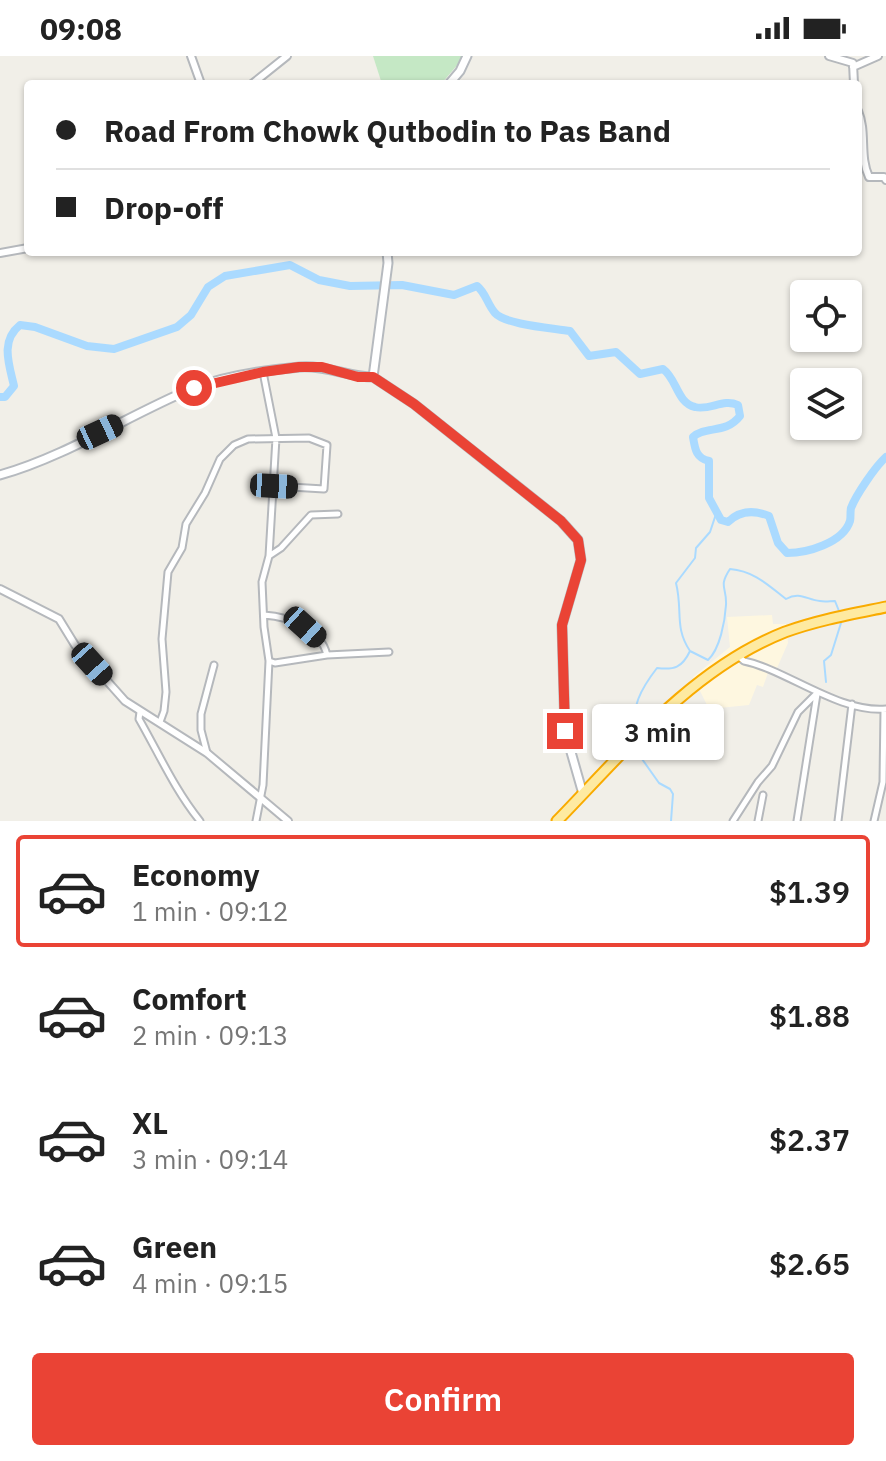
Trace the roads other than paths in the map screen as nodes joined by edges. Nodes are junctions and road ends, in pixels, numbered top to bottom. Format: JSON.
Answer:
{"nodes":[{"id":1,"x":191,"y":56,"type":"edge"},
{"id":2,"x":287,"y":56,"type":"edge"},
{"id":3,"x":467,"y":56,"type":"edge"},
{"id":4,"x":829,"y":56,"type":"edge"},
{"id":5,"x":878,"y":56,"type":"edge"},
{"id":6,"x":853,"y":67,"type":"junction"},
{"id":7,"x":200,"y":80,"type":"edge"},
{"id":8,"x":257,"y":80,"type":"edge"},
{"id":9,"x":452,"y":80,"type":"edge"},
{"id":10,"x":854,"y":80,"type":"edge"},
{"id":11,"x":862,"y":146,"type":"edge"},
{"id":12,"x":886,"y":180,"type":"edge"},
{"id":13,"x":24,"y":249,"type":"edge"},
{"id":14,"x":0,"y":253,"type":"edge"},
{"id":15,"x":387,"y":256,"type":"edge"},
{"id":16,"x":263,"y":372,"type":"junction"},
{"id":17,"x":373,"y":377,"type":"junction"},
{"id":18,"x":276,"y":438,"type":"junction"},
{"id":19,"x":0,"y":475,"type":"edge"},
{"id":20,"x":274,"y":486,"type":"junction"},
{"id":21,"x":338,"y":514,"type":"dead end"},
{"id":22,"x":269,"y":556,"type":"junction"},
{"id":23,"x":0,"y":589,"type":"edge"},
{"id":24,"x":886,"y":607,"type":"edge"},
{"id":25,"x":264,"y":615,"type":"junction"},
{"id":26,"x":389,"y":652,"type":"dead end"},
{"id":27,"x":327,"y":655,"type":"junction"},
{"id":28,"x":737,"y":655,"type":"junction"},
{"id":29,"x":269,"y":661,"type":"junction"},
{"id":30,"x":214,"y":665,"type":"dead end"},
{"id":31,"x":817,"y":693,"type":"junction"},
{"id":32,"x":852,"y":704,"type":"junction"},
{"id":33,"x":885,"y":710,"type":"edge"},
{"id":34,"x":140,"y":712,"type":"junction"},
{"id":35,"x":160,"y":722,"type":"junction"},
{"id":36,"x":207,"y":753,"type":"junction"},
{"id":37,"x":583,"y":794,"type":"junction"},
{"id":38,"x":763,"y":795,"type":"dead end"},
{"id":39,"x":260,"y":797,"type":"junction"},
{"id":40,"x":200,"y":821,"type":"edge"},
{"id":41,"x":256,"y":821,"type":"edge"},
{"id":42,"x":288,"y":821,"type":"edge"},
{"id":43,"x":557,"y":821,"type":"edge"},
{"id":44,"x":733,"y":821,"type":"edge"},
{"id":45,"x":758,"y":821,"type":"edge"},
{"id":46,"x":797,"y":821,"type":"edge"},
{"id":47,"x":838,"y":821,"type":"edge"},
{"id":48,"x":874,"y":821,"type":"edge"}],
"edges":[{"from":1,"to":7,"type":"street"},
{"from":2,"to":8,"type":"street"},
{"from":3,"to":9,"type":"main road"},
{"from":4,"to":6,"type":"street"},
{"from":5,"to":6,"type":"street"},
{"from":6,"to":10,"type":"street"},
{"from":11,"to":12,"type":"street"},
{"from":13,"to":14,"type":"street"},
{"from":15,"to":17,"type":"main road"},
{"from":16,"to":17,"type":"main road"},
{"from":16,"to":18,"type":"street"},
{"from":16,"to":19,"type":"main road"},
{"from":17,"to":37,"type":"main road"},
{"from":18,"to":20,"type":"street"},
{"from":18,"to":20,"type":"street"},
{"from":18,"to":35,"type":"street"},
{"from":20,"to":22,"type":"street"},
{"from":21,"to":22,"type":"street"},
{"from":22,"to":25,"type":"street"},
{"from":23,"to":34,"type":"street"},
{"from":24,"to":28,"type":"highway"},
{"from":25,"to":27,"type":"street"},
{"from":25,"to":29,"type":"street"},
{"from":26,"to":27,"type":"street"},
{"from":27,"to":29,"type":"street"},
{"from":28,"to":31,"type":"street"},
{"from":28,"to":37,"type":"highway"},
{"from":29,"to":39,"type":"street"},
{"from":30,"to":36,"type":"street"},
{"from":31,"to":32,"type":"street"},
{"from":31,"to":44,"type":"street"},
{"from":31,"to":46,"type":"street"},
{"from":32,"to":33,"type":"street"},
{"from":32,"to":47,"type":"street"},
{"from":33,"to":48,"type":"street"},
{"from":34,"to":35,"type":"street"},
{"from":34,"to":40,"type":"street"},
{"from":35,"to":36,"type":"street"},
{"from":36,"to":39,"type":"street"},
{"from":37,"to":43,"type":"highway"},
{"from":38,"to":45,"type":"street"},
{"from":39,"to":41,"type":"street"},
{"from":39,"to":42,"type":"street"}]}
